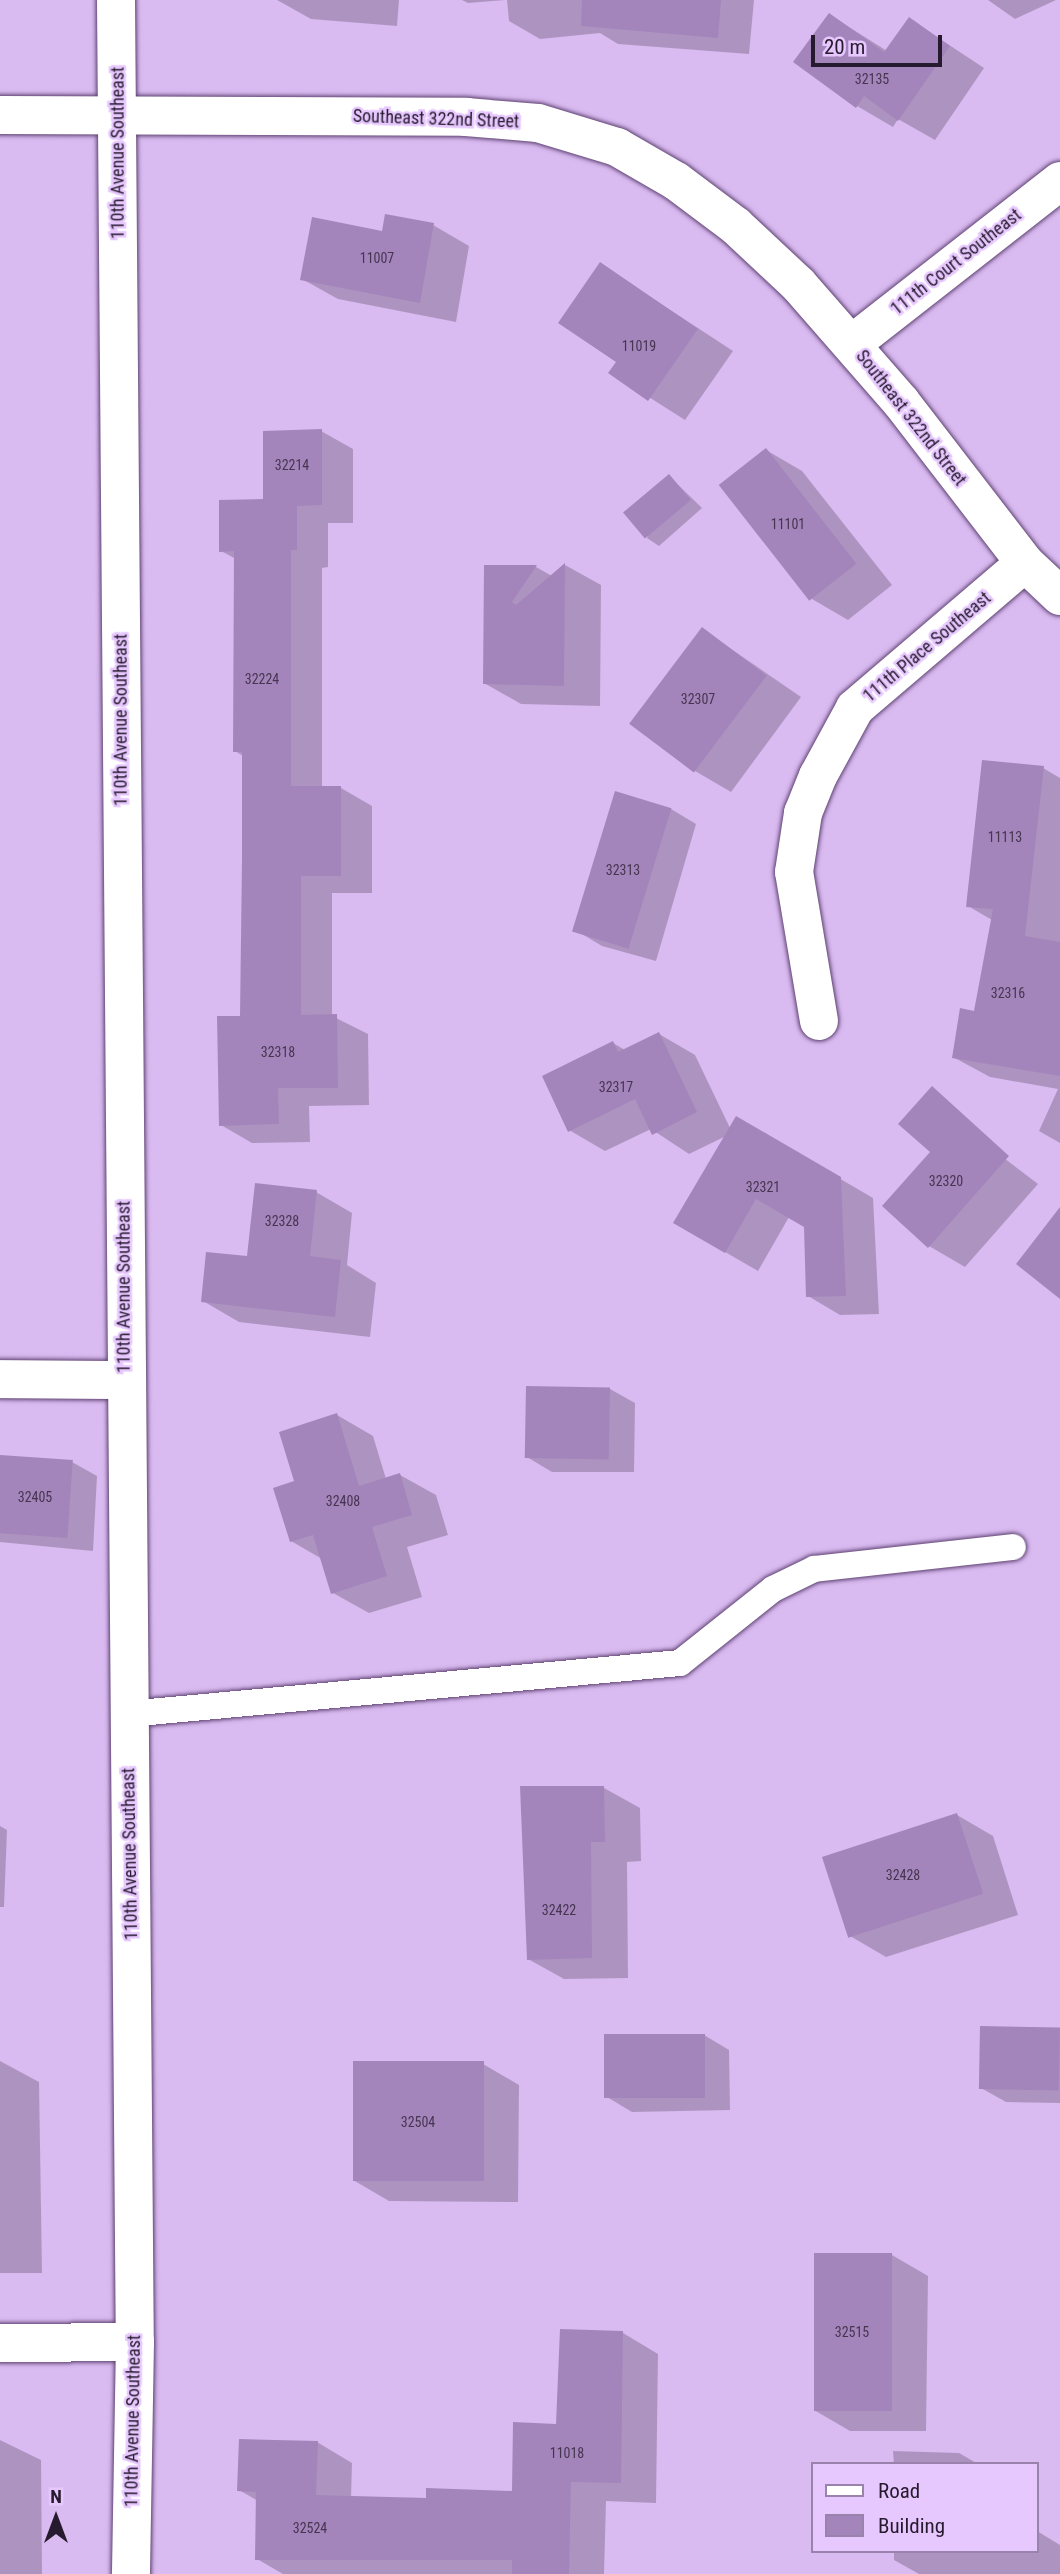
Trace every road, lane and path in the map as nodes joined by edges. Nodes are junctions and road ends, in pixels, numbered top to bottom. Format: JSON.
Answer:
{"nodes":[{"id":1,"x":116,"y":0,"type":"edge"},
{"id":2,"x":118,"y":113,"type":"junction"},
{"id":3,"x":0,"y":115,"type":"edge"},
{"id":4,"x":1060,"y":181,"type":"edge"},
{"id":5,"x":853,"y":343,"type":"junction"},
{"id":6,"x":1025,"y":563,"type":"junction"},
{"id":7,"x":1060,"y":596,"type":"edge"},
{"id":8,"x":819,"y":1021,"type":"dead end"},
{"id":9,"x":0,"y":1379,"type":"edge"},
{"id":10,"x":124,"y":1380,"type":"junction"},
{"id":11,"x":1013,"y":1547,"type":"dead end"},
{"id":12,"x":128,"y":1714,"type":"junction"},
{"id":13,"x":135,"y":2342,"type":"junction"},
{"id":14,"x":0,"y":2343,"type":"edge"},
{"id":15,"x":131,"y":2574,"type":"edge"}],
"edges":[{"from":1,"to":2,"type":"street","name":"110th Avenue Southeast"},
{"from":2,"to":3,"type":"street","name":"Southeast 322nd Street"},
{"from":2,"to":5,"type":"street","name":"Southeast 322nd Street"},
{"from":2,"to":10,"type":"street","name":"110th Avenue Southeast"},
{"from":4,"to":5,"type":"street","name":"111th Court Southeast"},
{"from":5,"to":6,"type":"street","name":"Southeast 322nd Street"},
{"from":6,"to":7,"type":"street","name":"Southeast 322nd Street"},
{"from":6,"to":8,"type":"street","name":"111th Place Southeast"},
{"from":9,"to":10,"type":"street"},
{"from":10,"to":12,"type":"street","name":"110th Avenue Southeast"},
{"from":11,"to":12,"type":"lane"},
{"from":12,"to":13,"type":"street","name":"110th Avenue Southeast"},
{"from":13,"to":14,"type":"street"},
{"from":13,"to":15,"type":"street","name":"110th Avenue Southeast"}]}
